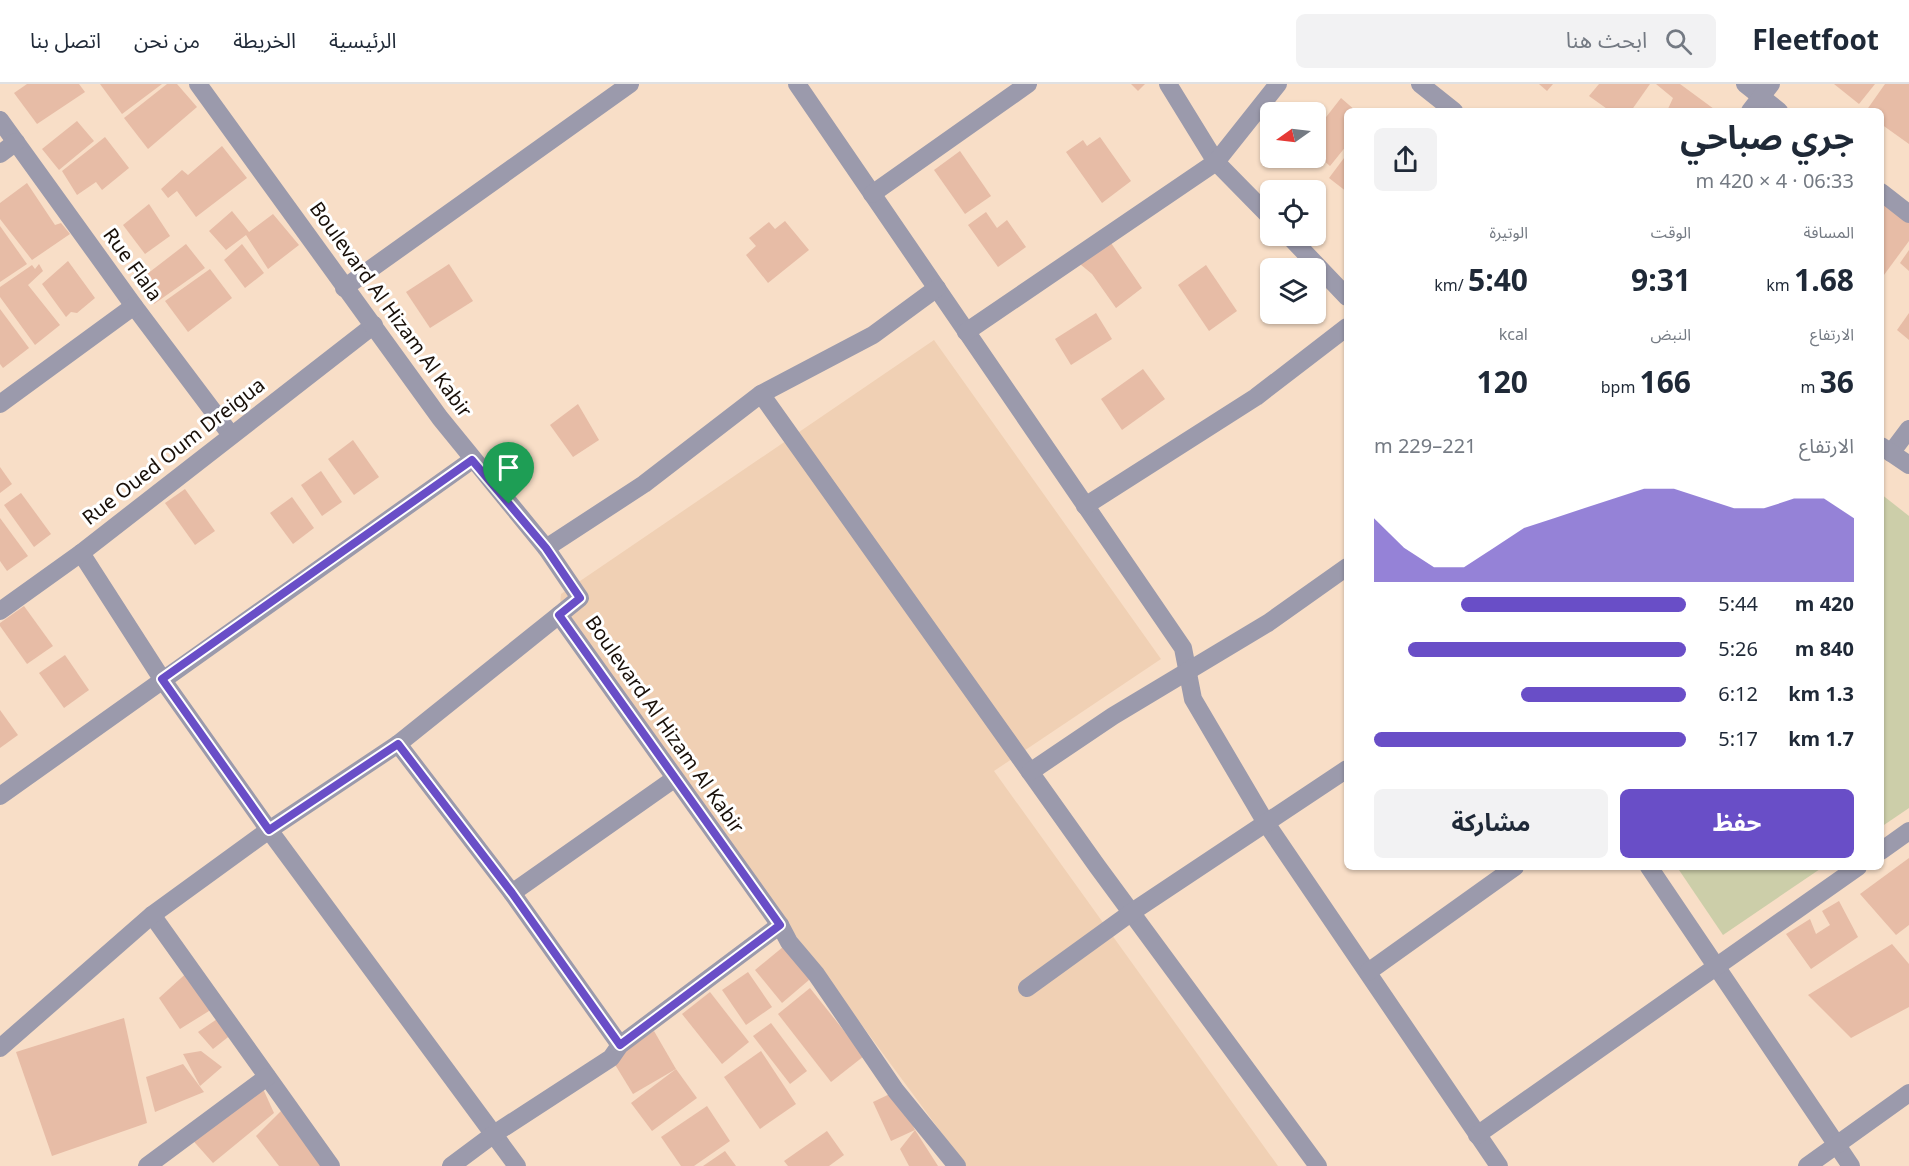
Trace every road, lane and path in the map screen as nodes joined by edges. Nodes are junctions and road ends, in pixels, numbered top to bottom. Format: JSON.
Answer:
{"nodes":[{"id":1,"x":198,"y":84,"type":"edge"},
{"id":2,"x":630,"y":84,"type":"edge"},
{"id":3,"x":797,"y":84,"type":"edge"},
{"id":4,"x":1028,"y":84,"type":"edge"},
{"id":5,"x":1168,"y":84,"type":"edge"},
{"id":6,"x":1278,"y":84,"type":"edge"},
{"id":7,"x":1420,"y":84,"type":"edge"},
{"id":8,"x":1745,"y":84,"type":"edge"},
{"id":9,"x":1761,"y":97,"type":"edge"},
{"id":10,"x":1450,"y":108,"type":"edge"},
{"id":11,"x":1775,"y":108,"type":"edge"},
{"id":12,"x":0,"y":120,"type":"edge"},
{"id":13,"x":16,"y":142,"type":"junction"},
{"id":14,"x":0,"y":154,"type":"edge"},
{"id":15,"x":1216,"y":162,"type":"junction"},
{"id":16,"x":872,"y":194,"type":"junction"},
{"id":17,"x":1884,"y":194,"type":"edge"},
{"id":18,"x":1906,"y":205,"type":"edge"},
{"id":19,"x":1260,"y":207,"type":"edge"},
{"id":20,"x":1299,"y":246,"type":"edge"},
{"id":21,"x":344,"y":288,"type":"junction"},
{"id":22,"x":937,"y":288,"type":"junction"},
{"id":23,"x":1344,"y":294,"type":"edge"},
{"id":24,"x":134,"y":306,"type":"junction"},
{"id":25,"x":374,"y":325,"type":"junction"},
{"id":26,"x":1344,"y":329,"type":"edge"},
{"id":27,"x":966,"y":332,"type":"junction"},
{"id":28,"x":761,"y":394,"type":"junction"},
{"id":29,"x":0,"y":404,"type":"edge"},
{"id":30,"x":1909,"y":429,"type":"edge"},
{"id":31,"x":231,"y":435,"type":"junction"},
{"id":32,"x":1886,"y":449,"type":"edge"},
{"id":33,"x":472,"y":460,"type":"junction"},
{"id":34,"x":1909,"y":465,"type":"edge"},
{"id":35,"x":1085,"y":506,"type":"junction"},
{"id":36,"x":546,"y":548,"type":"junction"},
{"id":37,"x":81,"y":553,"type":"junction"},
{"id":38,"x":1344,"y":569,"type":"edge"},
{"id":39,"x":0,"y":611,"type":"edge"},
{"id":40,"x":559,"y":615,"type":"junction"},
{"id":41,"x":1188,"y":673,"type":"junction"},
{"id":42,"x":162,"y":679,"type":"junction"},
{"id":43,"x":398,"y":744,"type":"junction"},
{"id":44,"x":1030,"y":772,"type":"junction"},
{"id":45,"x":1344,"y":772,"type":"edge"},
{"id":46,"x":675,"y":779,"type":"junction"},
{"id":47,"x":0,"y":796,"type":"edge"},
{"id":48,"x":1266,"y":822,"type":"junction"},
{"id":49,"x":269,"y":830,"type":"junction"},
{"id":50,"x":1909,"y":831,"type":"edge"},
{"id":51,"x":1884,"y":849,"type":"edge"},
{"id":52,"x":1511,"y":870,"type":"edge"},
{"id":53,"x":1651,"y":870,"type":"edge"},
{"id":54,"x":1854,"y":870,"type":"edge"},
{"id":55,"x":512,"y":893,"type":"junction"},
{"id":56,"x":1132,"y":912,"type":"junction"},
{"id":57,"x":152,"y":915,"type":"junction"},
{"id":58,"x":780,"y":925,"type":"junction"},
{"id":59,"x":1716,"y":966,"type":"junction"},
{"id":60,"x":1368,"y":972,"type":"junction"},
{"id":61,"x":1027,"y":988,"type":"dead end"},
{"id":62,"x":620,"y":1045,"type":"junction"},
{"id":63,"x":0,"y":1048,"type":"edge"},
{"id":64,"x":267,"y":1077,"type":"junction"},
{"id":65,"x":1909,"y":1093,"type":"edge"},
{"id":66,"x":494,"y":1134,"type":"junction"},
{"id":67,"x":1478,"y":1134,"type":"junction"},
{"id":68,"x":1836,"y":1144,"type":"junction"},
{"id":69,"x":147,"y":1166,"type":"edge"},
{"id":70,"x":331,"y":1166,"type":"edge"},
{"id":71,"x":451,"y":1166,"type":"edge"},
{"id":72,"x":517,"y":1166,"type":"edge"},
{"id":73,"x":957,"y":1166,"type":"edge"},
{"id":74,"x":1318,"y":1166,"type":"edge"},
{"id":75,"x":1499,"y":1166,"type":"edge"},
{"id":76,"x":1807,"y":1166,"type":"edge"},
{"id":77,"x":1851,"y":1166,"type":"edge"}],
"edges":[{"from":1,"to":21,"type":"street","name":"Boulevard Al Hizam Al Kabir"},
{"from":2,"to":21,"type":"street"},
{"from":3,"to":16,"type":"street"},
{"from":4,"to":16,"type":"street"},
{"from":5,"to":15,"type":"street"},
{"from":6,"to":15,"type":"street"},
{"from":7,"to":10,"type":"street"},
{"from":8,"to":9,"type":"street"},
{"from":9,"to":11,"type":"street"},
{"from":12,"to":13,"type":"street","name":"Rue Flala"},
{"from":13,"to":14,"type":"street"},
{"from":13,"to":24,"type":"street","name":"Rue Flala"},
{"from":15,"to":19,"type":"street"},
{"from":15,"to":27,"type":"street"},
{"from":16,"to":22,"type":"street"},
{"from":17,"to":18,"type":"street"},
{"from":20,"to":23,"type":"street"},
{"from":21,"to":25,"type":"street","name":"Boulevard Al Hizam Al Kabir"},
{"from":22,"to":27,"type":"street"},
{"from":22,"to":28,"type":"street"},
{"from":24,"to":29,"type":"street"},
{"from":24,"to":31,"type":"street","name":"Rue Flala"},
{"from":25,"to":31,"type":"street","name":"Rue Oued Oum Dreigua"},
{"from":25,"to":33,"type":"street","name":"Boulevard Al Hizam Al Kabir"},
{"from":26,"to":35,"type":"street"},
{"from":27,"to":35,"type":"street"},
{"from":28,"to":36,"type":"street"},
{"from":28,"to":44,"type":"street"},
{"from":30,"to":32,"type":"street"},
{"from":31,"to":37,"type":"street","name":"Rue Oued Oum Dreigua"},
{"from":32,"to":34,"type":"street"},
{"from":33,"to":36,"type":"street","name":"Boulevard Al Hizam Al Kabir"},
{"from":33,"to":42,"type":"street"},
{"from":35,"to":41,"type":"street"},
{"from":36,"to":40,"type":"street","name":"Boulevard Al Hizam Al Kabir"},
{"from":37,"to":39,"type":"street","name":"Rue Oued Oum Dreigua"},
{"from":37,"to":42,"type":"street"},
{"from":38,"to":41,"type":"street"},
{"from":40,"to":43,"type":"street"},
{"from":40,"to":46,"type":"street","name":"Boulevard Al Hizam Al Kabir"},
{"from":41,"to":44,"type":"street"},
{"from":41,"to":48,"type":"street"},
{"from":42,"to":47,"type":"street"},
{"from":42,"to":49,"type":"street"},
{"from":43,"to":49,"type":"street"},
{"from":43,"to":55,"type":"street"},
{"from":44,"to":56,"type":"street"},
{"from":45,"to":48,"type":"street"},
{"from":46,"to":55,"type":"street"},
{"from":46,"to":58,"type":"street","name":"Boulevard Al Hizam Al Kabir"},
{"from":48,"to":56,"type":"street"},
{"from":48,"to":60,"type":"street"},
{"from":49,"to":57,"type":"street"},
{"from":49,"to":66,"type":"street"},
{"from":50,"to":51,"type":"street"},
{"from":52,"to":60,"type":"street"},
{"from":53,"to":59,"type":"street"},
{"from":54,"to":59,"type":"street"},
{"from":55,"to":62,"type":"street"},
{"from":56,"to":61,"type":"street"},
{"from":56,"to":74,"type":"street"},
{"from":57,"to":63,"type":"street"},
{"from":57,"to":64,"type":"street"},
{"from":58,"to":62,"type":"street"},
{"from":58,"to":73,"type":"street","name":"Boulevard Al Hizam Al Kabir"},
{"from":59,"to":67,"type":"street"},
{"from":59,"to":68,"type":"street"},
{"from":60,"to":67,"type":"street"},
{"from":62,"to":66,"type":"street"},
{"from":64,"to":69,"type":"street"},
{"from":64,"to":70,"type":"street"},
{"from":65,"to":68,"type":"street"},
{"from":66,"to":71,"type":"street"},
{"from":66,"to":72,"type":"street"},
{"from":67,"to":75,"type":"street"},
{"from":68,"to":76,"type":"street"},
{"from":68,"to":77,"type":"street"}]}
